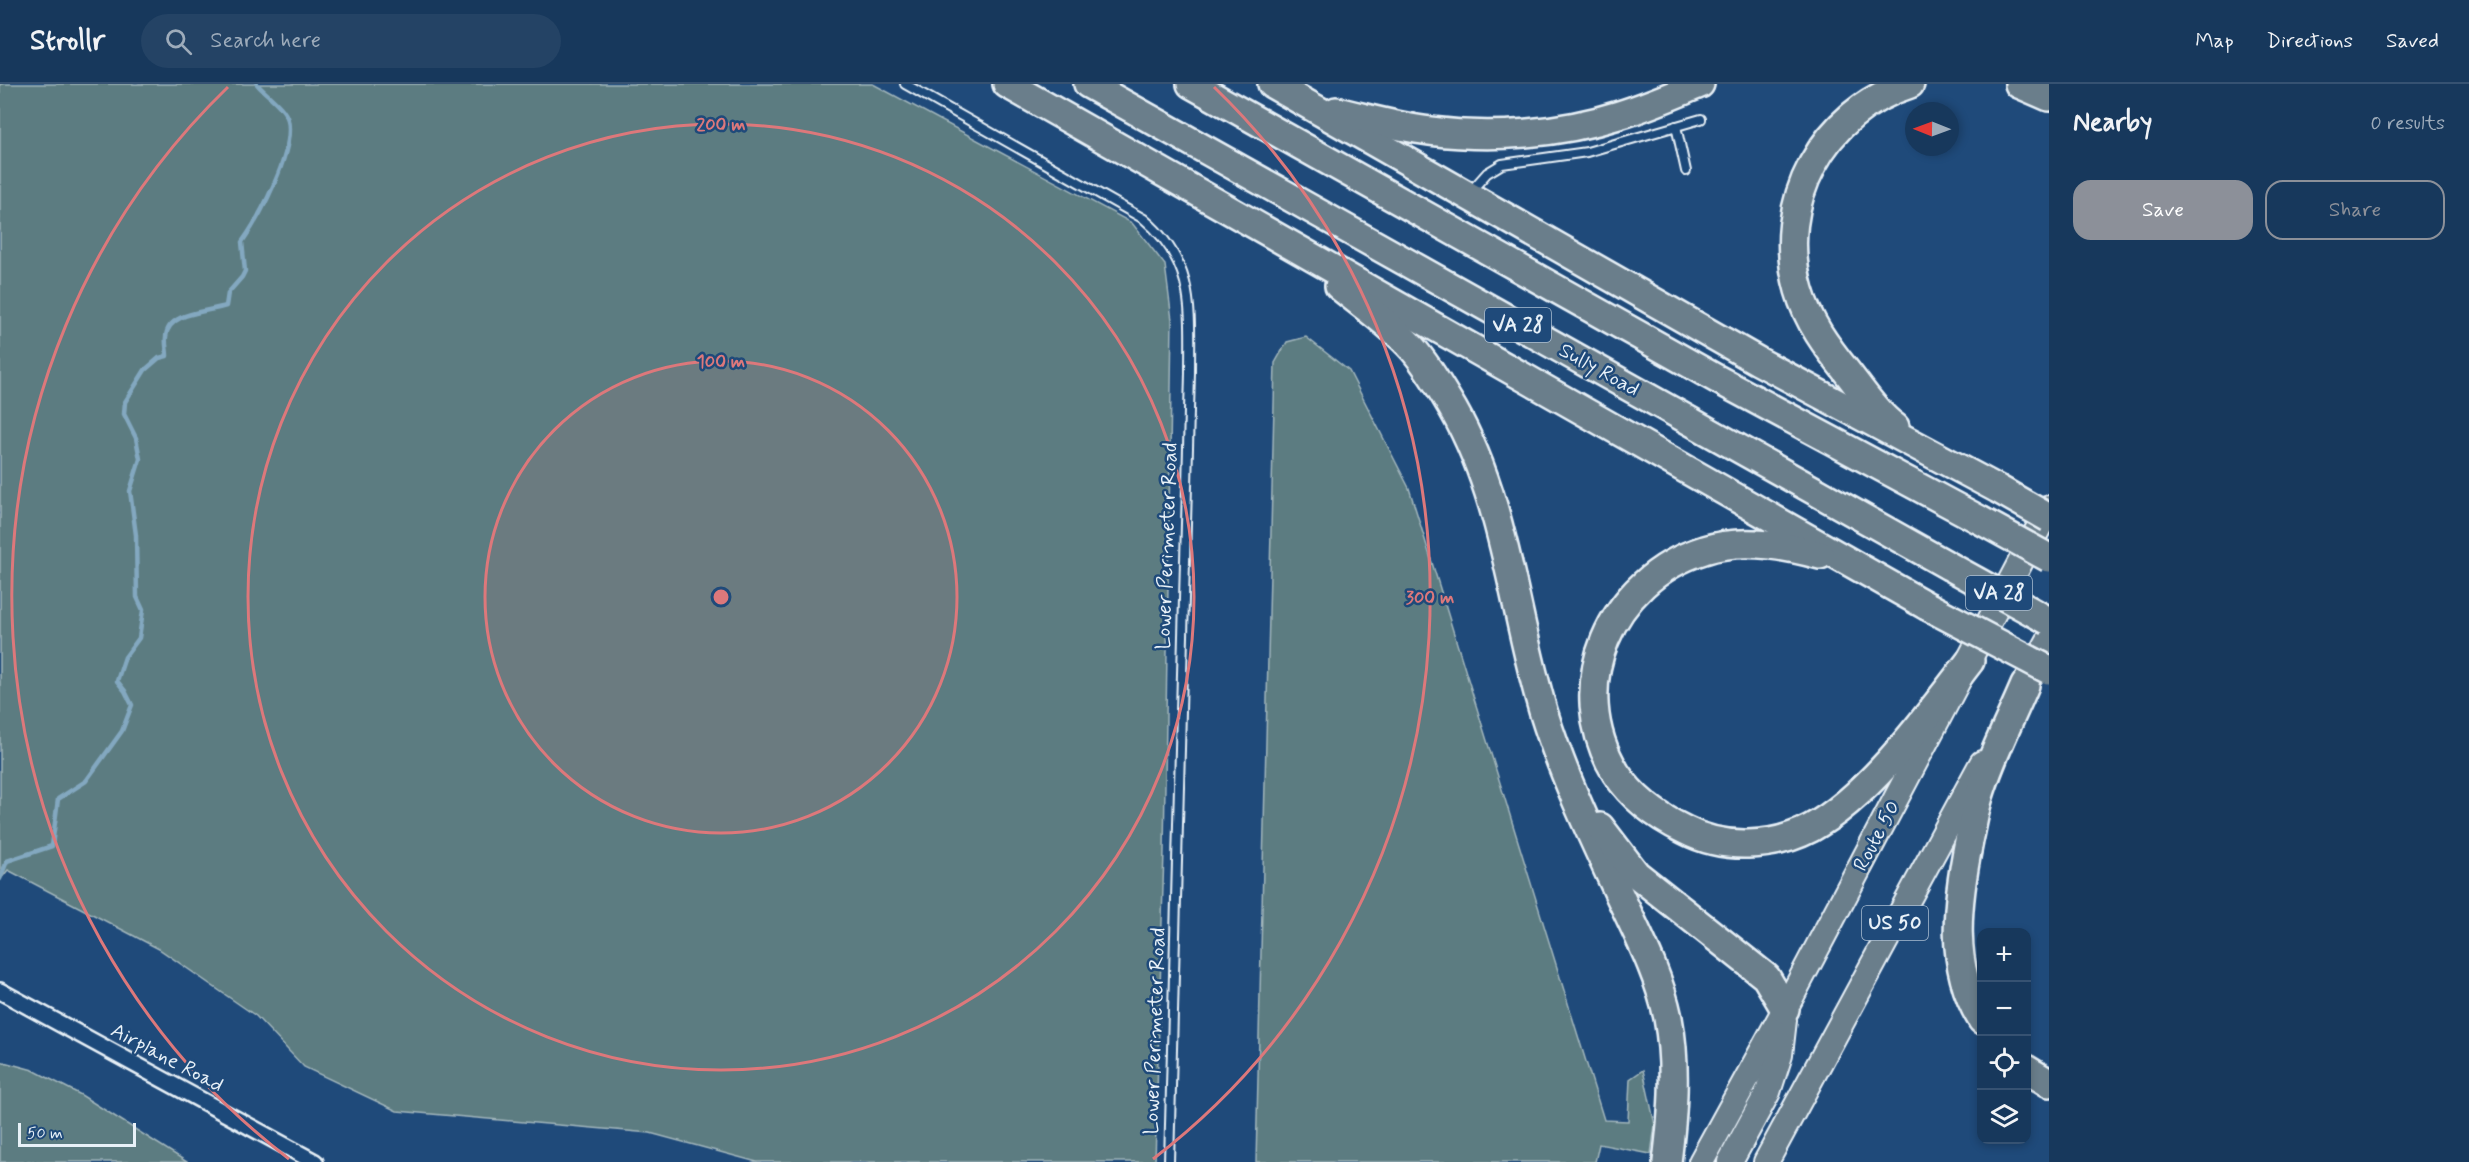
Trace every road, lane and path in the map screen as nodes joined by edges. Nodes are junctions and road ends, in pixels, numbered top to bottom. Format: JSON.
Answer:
{"nodes":[{"id":1,"x":905,"y":84,"type":"edge"},
{"id":2,"x":1007,"y":84,"type":"edge"},
{"id":3,"x":1088,"y":84,"type":"edge"},
{"id":4,"x":1191,"y":84,"type":"edge"},
{"id":5,"x":1272,"y":84,"type":"edge"},
{"id":6,"x":1700,"y":84,"type":"edge"},
{"id":7,"x":1910,"y":84,"type":"edge"},
{"id":8,"x":2019,"y":84,"type":"edge"},
{"id":9,"x":2049,"y":97,"type":"edge"},
{"id":10,"x":1309,"y":105,"type":"junction"},
{"id":11,"x":1701,"y":119,"type":"dead end"},
{"id":12,"x":1677,"y":126,"type":"junction"},
{"id":13,"x":1686,"y":171,"type":"dead end"},
{"id":14,"x":1467,"y":196,"type":"junction"},
{"id":15,"x":1283,"y":239,"type":"junction"},
{"id":16,"x":1959,"y":470,"type":"junction"},
{"id":17,"x":2049,"y":508,"type":"edge"},
{"id":18,"x":2049,"y":518,"type":"edge"},
{"id":19,"x":2049,"y":558,"type":"edge"},
{"id":20,"x":1850,"y":562,"type":"junction"},
{"id":21,"x":2049,"y":621,"type":"edge"},
{"id":22,"x":2049,"y":640,"type":"edge"},
{"id":23,"x":1970,"y":661,"type":"junction"},
{"id":24,"x":2049,"y":670,"type":"edge"},
{"id":25,"x":2025,"y":685,"type":"junction"},
{"id":26,"x":1562,"y":764,"type":"junction"},
{"id":27,"x":0,"y":991,"type":"edge"},
{"id":28,"x":1785,"y":1009,"type":"junction"},
{"id":29,"x":1977,"y":1010,"type":"edge"},
{"id":30,"x":2031,"y":1073,"type":"edge"},
{"id":31,"x":2049,"y":1083,"type":"edge"},
{"id":32,"x":315,"y":1162,"type":"edge"},
{"id":33,"x":1169,"y":1162,"type":"edge"},
{"id":34,"x":1667,"y":1162,"type":"edge"},
{"id":35,"x":1701,"y":1162,"type":"edge"},
{"id":36,"x":1730,"y":1162,"type":"edge"},
{"id":37,"x":1766,"y":1162,"type":"edge"}],
"edges":[{"from":1,"to":33,"type":"lane","name":"Lower Perimeter Road"},
{"from":2,"to":15,"type":"highway"},
{"from":3,"to":21,"type":"highway","name":"Sully Road","number":"VA 28","bridge":true},
{"from":4,"to":19,"type":"highway","number":"VA 28","bridge":true},
{"from":5,"to":10,"type":"highway"},
{"from":6,"to":10,"type":"highway"},
{"from":7,"to":16,"type":"highway"},
{"from":8,"to":9,"type":"highway"},
{"from":10,"to":14,"type":"highway"},
{"from":11,"to":12,"type":"lane"},
{"from":12,"to":13,"type":"lane"},
{"from":12,"to":14,"type":"lane"},
{"from":14,"to":16,"type":"highway"},
{"from":15,"to":20,"type":"highway"},
{"from":15,"to":26,"type":"highway"},
{"from":16,"to":18,"type":"highway","bridge":true},
{"from":17,"to":23,"type":"highway","name":"Route 50","number":"US 50"},
{"from":20,"to":23,"type":"highway"},
{"from":20,"to":24,"type":"highway","bridge":true},
{"from":22,"to":25,"type":"highway","number":"US 50"},
{"from":23,"to":28,"type":"highway","name":"Route 50","number":"US 50"},
{"from":25,"to":29,"type":"highway"},
{"from":25,"to":37,"type":"highway","number":"US 50"},
{"from":26,"to":28,"type":"highway"},
{"from":26,"to":34,"type":"highway"},
{"from":27,"to":32,"type":"street","name":"Airplane Road"},
{"from":28,"to":35,"type":"highway","name":"Route 50","number":"US 50"},
{"from":28,"to":36,"type":"highway"},
{"from":30,"to":31,"type":"highway"}]}
